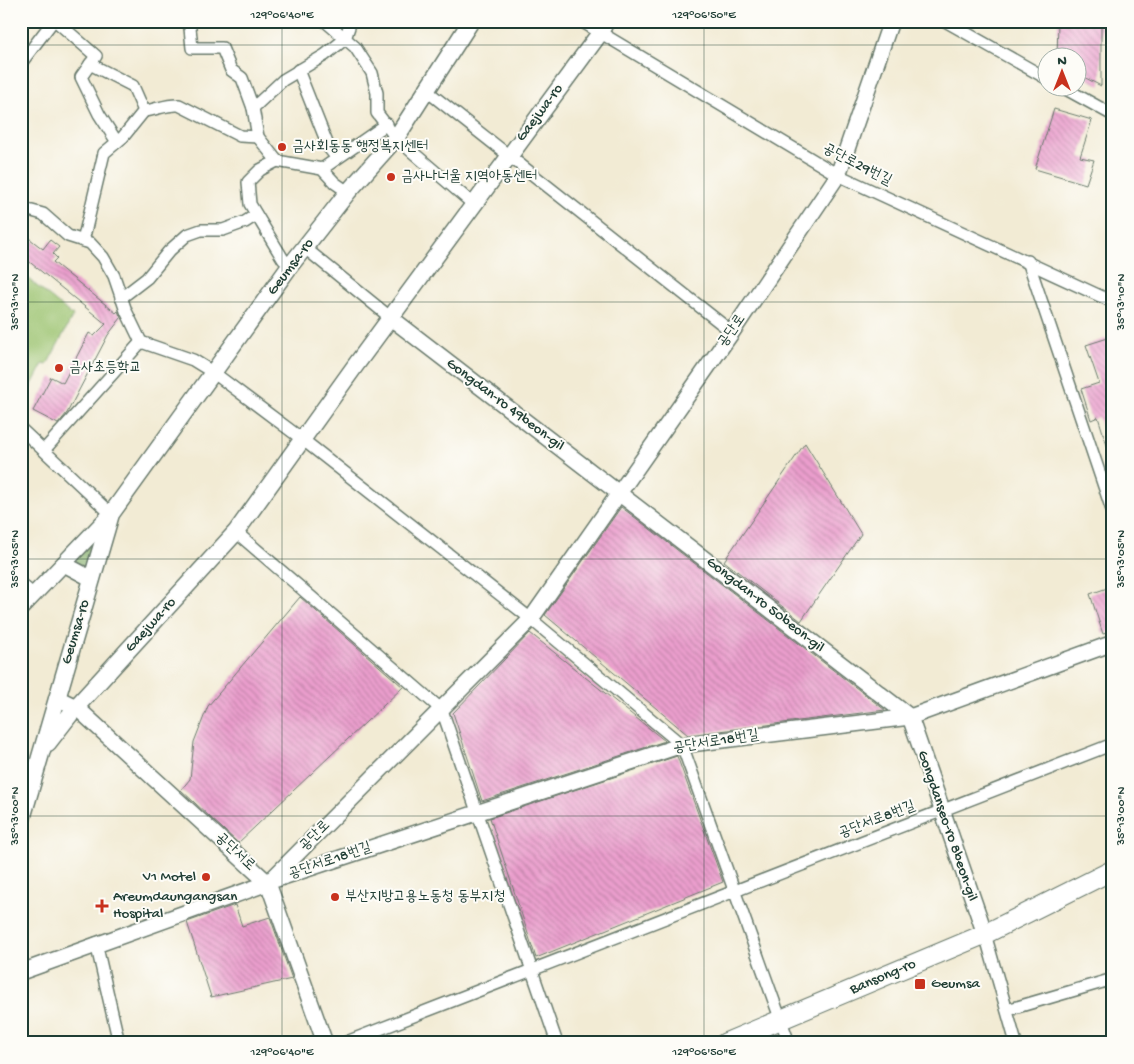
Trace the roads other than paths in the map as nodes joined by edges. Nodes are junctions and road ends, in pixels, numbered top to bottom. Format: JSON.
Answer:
{"nodes":[{"id":1,"x":54,"y":21,"type":"edge"},
{"id":2,"x":187,"y":21,"type":"edge"},
{"id":3,"x":325,"y":21,"type":"edge"},
{"id":4,"x":351,"y":21,"type":"edge"},
{"id":5,"x":470,"y":21,"type":"edge"},
{"id":6,"x":581,"y":21,"type":"edge"},
{"id":7,"x":891,"y":21,"type":"edge"},
{"id":8,"x":945,"y":21,"type":"edge"},
{"id":9,"x":603,"y":27,"type":"edge"},
{"id":10,"x":345,"y":39,"type":"junction"},
{"id":11,"x":93,"y":60,"type":"junction"},
{"id":12,"x":21,"y":63,"type":"edge"},
{"id":13,"x":298,"y":70,"type":"junction"},
{"id":14,"x":1036,"y":72,"type":"edge"},
{"id":15,"x":427,"y":91,"type":"junction"},
{"id":16,"x":1082,"y":98,"type":"edge"},
{"id":17,"x":253,"y":108,"type":"junction"},
{"id":18,"x":144,"y":111,"type":"junction"},
{"id":19,"x":1113,"y":115,"type":"edge"},
{"id":20,"x":386,"y":124,"type":"junction"},
{"id":21,"x":258,"y":137,"type":"junction"},
{"id":22,"x":396,"y":138,"type":"junction"},
{"id":23,"x":117,"y":142,"type":"junction"},
{"id":24,"x":507,"y":156,"type":"junction"},
{"id":25,"x":336,"y":157,"type":"junction"},
{"id":26,"x":277,"y":161,"type":"junction"},
{"id":27,"x":322,"y":169,"type":"junction"},
{"id":28,"x":838,"y":175,"type":"junction"},
{"id":29,"x":1113,"y":191,"type":"edge"},
{"id":30,"x":348,"y":192,"type":"junction"},
{"id":31,"x":1113,"y":202,"type":"edge"},
{"id":32,"x":473,"y":204,"type":"junction"},
{"id":33,"x":21,"y":208,"type":"edge"},
{"id":34,"x":256,"y":215,"type":"junction"},
{"id":35,"x":83,"y":241,"type":"junction"},
{"id":36,"x":305,"y":248,"type":"junction"},
{"id":37,"x":1028,"y":261,"type":"junction"},
{"id":38,"x":290,"y":266,"type":"junction"},
{"id":39,"x":121,"y":298,"type":"junction"},
{"id":40,"x":1113,"y":302,"type":"edge"},
{"id":41,"x":391,"y":318,"type":"junction"},
{"id":42,"x":732,"y":332,"type":"junction"},
{"id":43,"x":141,"y":342,"type":"junction"},
{"id":44,"x":214,"y":373,"type":"junction"},
{"id":45,"x":21,"y":429,"type":"edge"},
{"id":46,"x":302,"y":439,"type":"junction"},
{"id":47,"x":45,"y":449,"type":"junction"},
{"id":48,"x":619,"y":492,"type":"junction"},
{"id":49,"x":1113,"y":513,"type":"edge"},
{"id":50,"x":111,"y":514,"type":"junction"},
{"id":51,"x":236,"y":532,"type":"junction"},
{"id":52,"x":64,"y":564,"type":"junction"},
{"id":53,"x":92,"y":579,"type":"junction"},
{"id":54,"x":21,"y":584,"type":"edge"},
{"id":55,"x":34,"y":595,"type":"junction"},
{"id":56,"x":21,"y":608,"type":"edge"},
{"id":57,"x":530,"y":619,"type":"junction"},
{"id":58,"x":1113,"y":643,"type":"edge"},
{"id":59,"x":57,"y":698,"type":"junction"},
{"id":60,"x":76,"y":707,"type":"junction"},
{"id":61,"x":442,"y":710,"type":"junction"},
{"id":62,"x":910,"y":717,"type":"junction"},
{"id":63,"x":1113,"y":744,"type":"edge"},
{"id":64,"x":682,"y":745,"type":"junction"},
{"id":65,"x":42,"y":751,"type":"junction"},
{"id":66,"x":942,"y":810,"type":"junction"},
{"id":67,"x":477,"y":812,"type":"junction"},
{"id":68,"x":21,"y":822,"type":"edge"},
{"id":69,"x":1113,"y":870,"type":"edge"},
{"id":70,"x":268,"y":883,"type":"junction"},
{"id":71,"x":735,"y":891,"type":"junction"},
{"id":72,"x":985,"y":934,"type":"junction"},
{"id":73,"x":96,"y":944,"type":"junction"},
{"id":74,"x":531,"y":970,"type":"junction"},
{"id":75,"x":21,"y":972,"type":"edge"},
{"id":76,"x":1113,"y":979,"type":"edge"},
{"id":77,"x":1007,"y":1010,"type":"junction"},
{"id":78,"x":782,"y":1019,"type":"junction"},
{"id":79,"x":119,"y":1043,"type":"edge"},
{"id":80,"x":325,"y":1043,"type":"edge"},
{"id":81,"x":344,"y":1043,"type":"edge"},
{"id":82,"x":557,"y":1043,"type":"edge"},
{"id":83,"x":725,"y":1043,"type":"edge"},
{"id":84,"x":790,"y":1043,"type":"edge"},
{"id":85,"x":1016,"y":1043,"type":"edge"}],
"edges":[{"from":1,"to":11,"type":"street"},
{"from":1,"to":12,"type":"street"},
{"from":2,"to":17,"type":"street"},
{"from":3,"to":10,"type":"street"},
{"from":4,"to":10,"type":"street"},
{"from":5,"to":15,"type":"main road","name":"Geumsa-ro"},
{"from":6,"to":9,"type":"street","name":"공단로29번길"},
{"from":7,"to":28,"type":"street","name":"공단로"},
{"from":8,"to":14,"type":"street"},
{"from":9,"to":24,"type":"main road","name":"Gaejwa-ro"},
{"from":9,"to":28,"type":"street","name":"공단로29번길"},
{"from":10,"to":13,"type":"street"},
{"from":10,"to":20,"type":"street"},
{"from":11,"to":18,"type":"street"},
{"from":11,"to":23,"type":"street"},
{"from":13,"to":17,"type":"street"},
{"from":13,"to":25,"type":"street"},
{"from":15,"to":22,"type":"main road","name":"Geumsa-ro"},
{"from":15,"to":24,"type":"street"},
{"from":16,"to":19,"type":"street"},
{"from":17,"to":21,"type":"street"},
{"from":18,"to":21,"type":"street"},
{"from":18,"to":23,"type":"street"},
{"from":20,"to":22,"type":"street"},
{"from":20,"to":25,"type":"street"},
{"from":21,"to":26,"type":"street"},
{"from":22,"to":30,"type":"main road","name":"Geumsa-ro"},
{"from":22,"to":32,"type":"street"},
{"from":23,"to":35,"type":"street"},
{"from":24,"to":32,"type":"main road","name":"Gaejwa-ro"},
{"from":24,"to":42,"type":"street"},
{"from":25,"to":27,"type":"street"},
{"from":26,"to":27,"type":"street"},
{"from":26,"to":34,"type":"street"},
{"from":27,"to":30,"type":"street"},
{"from":28,"to":37,"type":"street","name":"공단로29번길"},
{"from":28,"to":42,"type":"street","name":"공단로"},
{"from":29,"to":31,"type":"street"},
{"from":30,"to":36,"type":"main road","name":"Geumsa-ro"},
{"from":32,"to":41,"type":"main road","name":"Gaejwa-ro"},
{"from":33,"to":35,"type":"street"},
{"from":34,"to":38,"type":"street"},
{"from":34,"to":39,"type":"street"},
{"from":35,"to":39,"type":"street"},
{"from":36,"to":38,"type":"main road","name":"Geumsa-ro"},
{"from":36,"to":41,"type":"street"},
{"from":37,"to":40,"type":"street","name":"공단로29번길"},
{"from":37,"to":49,"type":"street"},
{"from":38,"to":44,"type":"main road","name":"Geumsa-ro"},
{"from":39,"to":43,"type":"street"},
{"from":41,"to":46,"type":"main road","name":"Gaejwa-ro"},
{"from":41,"to":48,"type":"street","name":"Gongdan-ro 49beon-gil"},
{"from":42,"to":48,"type":"street","name":"공단로"},
{"from":43,"to":44,"type":"street"},
{"from":43,"to":47,"type":"street"},
{"from":44,"to":46,"type":"street"},
{"from":44,"to":50,"type":"main road","name":"Geumsa-ro"},
{"from":45,"to":47,"type":"street"},
{"from":46,"to":51,"type":"main road","name":"Gaejwa-ro"},
{"from":46,"to":57,"type":"street"},
{"from":47,"to":50,"type":"street"},
{"from":48,"to":57,"type":"street","name":"공단로"},
{"from":48,"to":62,"type":"street","name":"Gongdan-ro 50beon-gil"},
{"from":50,"to":52,"type":"street","name":"Geumsa-ro"},
{"from":50,"to":53,"type":"main road","name":"Geumsa-ro"},
{"from":51,"to":60,"type":"main road","name":"Gaejwa-ro"},
{"from":51,"to":61,"type":"street"},
{"from":52,"to":53,"type":"street"},
{"from":52,"to":55,"type":"street","name":"Geumsa-ro"},
{"from":53,"to":59,"type":"main road","name":"Geumsa-ro"},
{"from":54,"to":55,"type":"street"},
{"from":55,"to":56,"type":"street","name":"Geumsa-ro"},
{"from":57,"to":61,"type":"street","name":"공단로"},
{"from":57,"to":64,"type":"street"},
{"from":58,"to":62,"type":"street","name":"공단서로18번길"},
{"from":59,"to":60,"type":"street","name":"공단서로"},
{"from":59,"to":65,"type":"main road","name":"Geumsa-ro"},
{"from":60,"to":65,"type":"main road","name":"Gaejwa-ro"},
{"from":60,"to":70,"type":"street","name":"공단서로"},
{"from":61,"to":67,"type":"street"},
{"from":61,"to":70,"type":"street","name":"공단로"},
{"from":62,"to":64,"type":"street","name":"공단서로18번길"},
{"from":62,"to":66,"type":"street","name":"Gongdanseo-ro 8beon-gil"},
{"from":63,"to":66,"type":"street","name":"공단서로8번길"},
{"from":64,"to":67,"type":"street","name":"공단서로18번길"},
{"from":64,"to":71,"type":"street"},
{"from":65,"to":68,"type":"main road","name":"Gaejwa-ro"},
{"from":66,"to":71,"type":"street","name":"공단서로8번길"},
{"from":66,"to":72,"type":"street","name":"Gongdanseo-ro 8beon-gil"},
{"from":67,"to":70,"type":"street","name":"공단서로18번길"},
{"from":67,"to":74,"type":"street"},
{"from":69,"to":72,"type":"main road","name":"Bansong-ro"},
{"from":70,"to":73,"type":"street","name":"공단로"},
{"from":70,"to":80,"type":"street","name":"공단서로"},
{"from":71,"to":74,"type":"street","name":"공단서로8번길"},
{"from":71,"to":78,"type":"street"},
{"from":72,"to":77,"type":"street"},
{"from":72,"to":78,"type":"main road","name":"Bansong-ro"},
{"from":73,"to":75,"type":"street","name":"공단로"},
{"from":73,"to":79,"type":"street"},
{"from":74,"to":81,"type":"street","name":"공단서로8번길"},
{"from":74,"to":82,"type":"street"},
{"from":76,"to":77,"type":"street"},
{"from":77,"to":85,"type":"street"},
{"from":78,"to":83,"type":"main road","name":"Bansong-ro"},
{"from":78,"to":84,"type":"street"}]}
